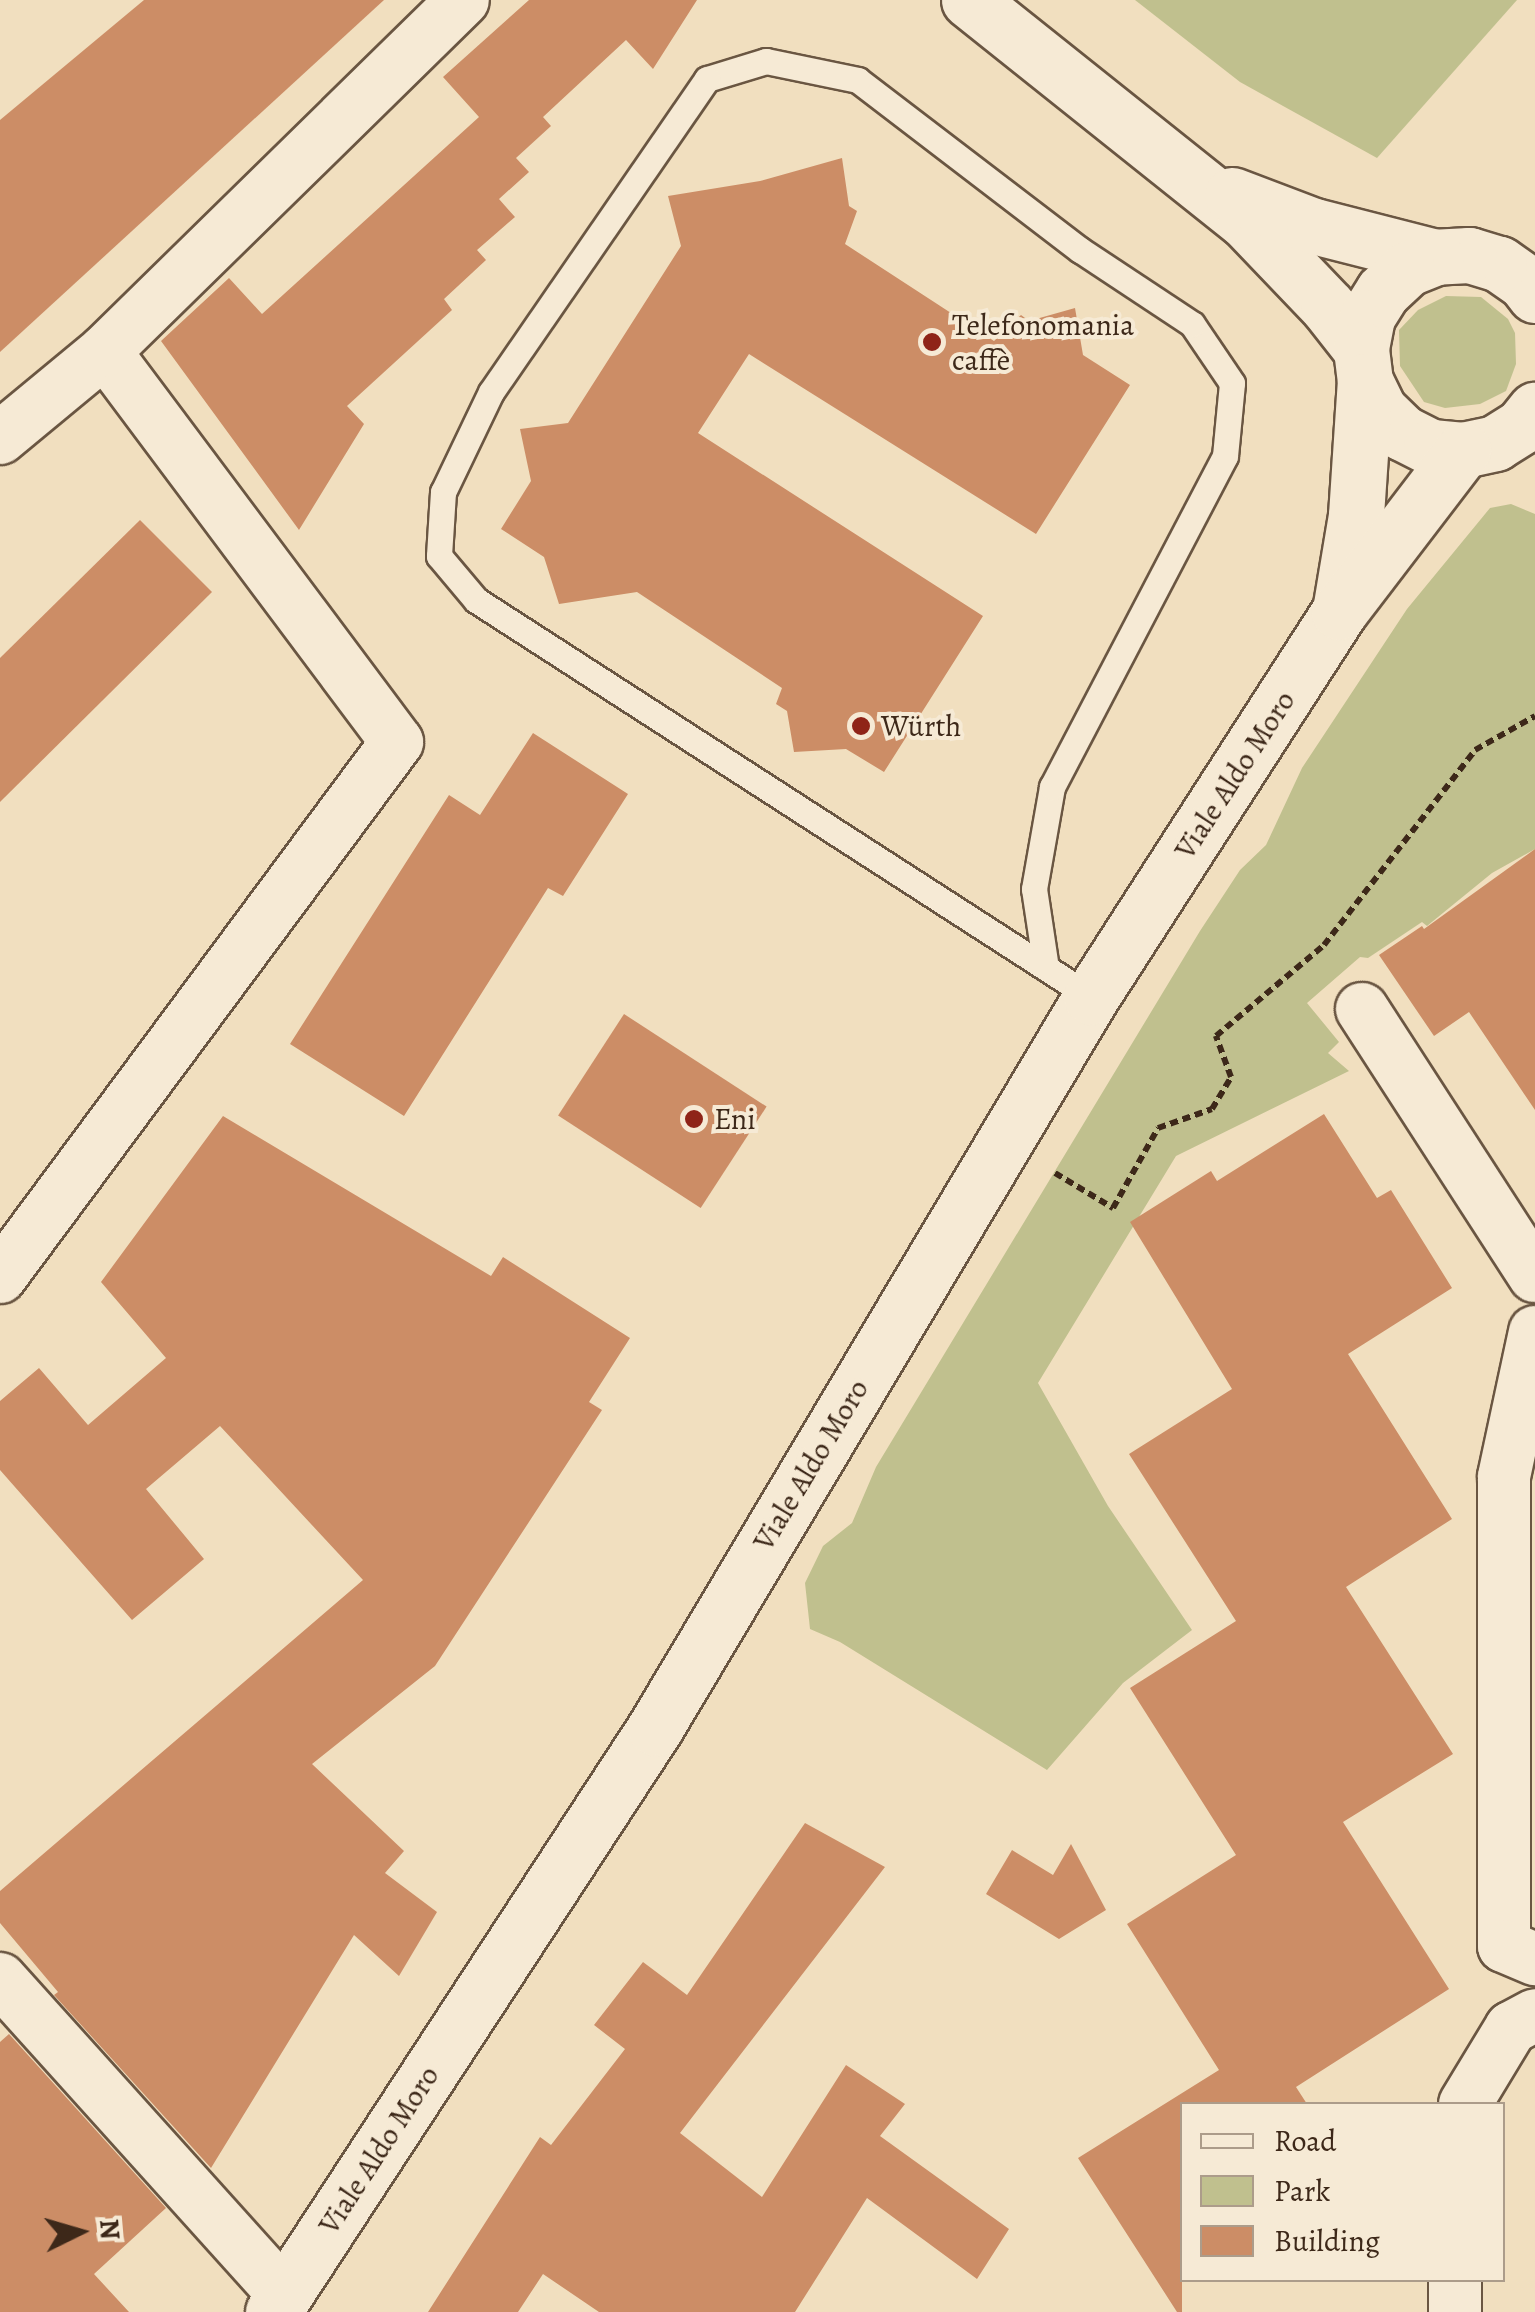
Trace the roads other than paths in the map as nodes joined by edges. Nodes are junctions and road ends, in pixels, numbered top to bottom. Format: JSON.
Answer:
{"nodes":[{"id":1,"x":463,"y":0,"type":"edge"},
{"id":2,"x":969,"y":0,"type":"edge"},
{"id":3,"x":1197,"y":181,"type":"junction"},
{"id":4,"x":1535,"y":241,"type":"edge"},
{"id":5,"x":1452,"y":256,"type":"junction"},
{"id":6,"x":1535,"y":295,"type":"edge"},
{"id":7,"x":105,"y":351,"type":"junction"},
{"id":8,"x":1363,"y":365,"type":"junction"},
{"id":9,"x":0,"y":438,"type":"edge"},
{"id":10,"x":1507,"y":440,"type":"edge"},
{"id":11,"x":1339,"y":612,"type":"junction"},
{"id":12,"x":1046,"y":968,"type":"junction"},
{"id":13,"x":1092,"y":997,"type":"junction"},
{"id":14,"x":1362,"y":1009,"type":"dead end"},
{"id":15,"x":1535,"y":1276,"type":"edge"},
{"id":16,"x":0,"y":1277,"type":"edge"},
{"id":17,"x":1535,"y":1332,"type":"edge"},
{"id":18,"x":1535,"y":1959,"type":"edge"},
{"id":19,"x":0,"y":1979,"type":"edge"},
{"id":20,"x":1535,"y":2015,"type":"edge"},
{"id":21,"x":1465,"y":2102,"type":"edge"},
{"id":22,"x":1455,"y":2282,"type":"edge"},
{"id":23,"x":279,"y":2303,"type":"edge"},
{"id":24,"x":1455,"y":2312,"type":"edge"}],
"edges":[{"from":1,"to":7,"type":"street"},
{"from":2,"to":3,"type":"main road"},
{"from":3,"to":5,"type":"main road"},
{"from":3,"to":8,"type":"main road"},
{"from":4,"to":5,"type":"main road"},
{"from":5,"to":6,"type":"main road"},
{"from":5,"to":8,"type":"main road","name":"Viale Aldo Moro"},
{"from":7,"to":9,"type":"street"},
{"from":7,"to":16,"type":"street"},
{"from":8,"to":10,"type":"main road"},
{"from":8,"to":11,"type":"main road","name":"Viale Aldo Moro"},
{"from":10,"to":11,"type":"main road","name":"Viale Aldo Moro"},
{"from":11,"to":13,"type":"main road","name":"Viale Aldo Moro"},
{"from":12,"to":12,"type":"lane"},
{"from":12,"to":13,"type":"lane"},
{"from":13,"to":23,"type":"main road","name":"Viale Aldo Moro"},
{"from":14,"to":15,"type":"street"},
{"from":17,"to":18,"type":"street"},
{"from":19,"to":23,"type":"street"},
{"from":20,"to":21,"type":"street"},
{"from":22,"to":24,"type":"street"}]}
